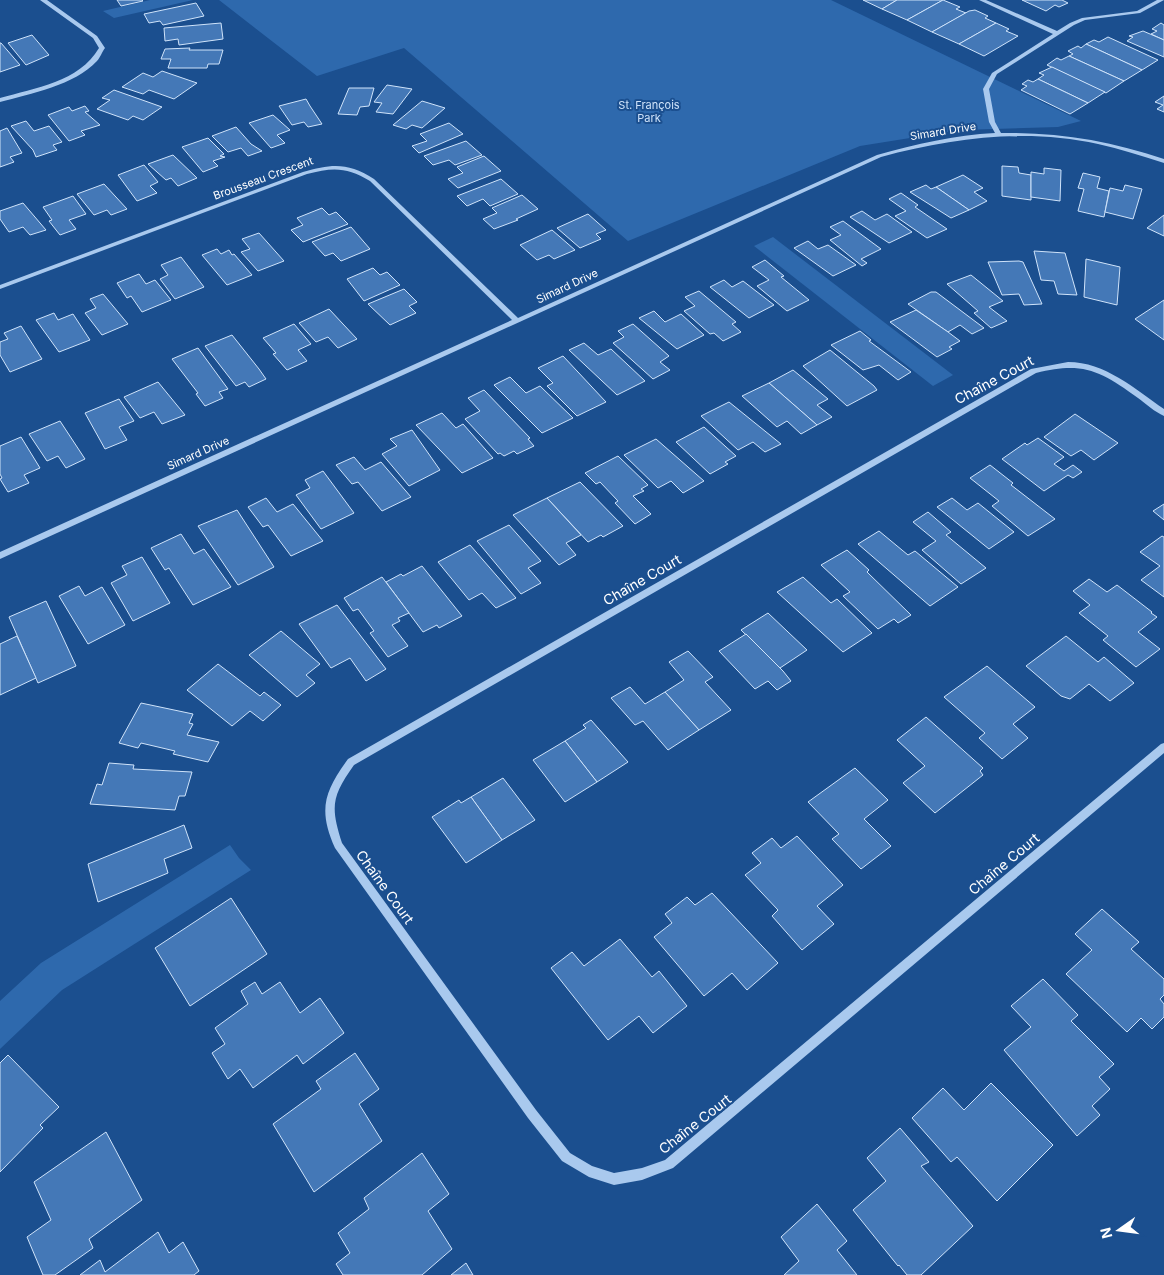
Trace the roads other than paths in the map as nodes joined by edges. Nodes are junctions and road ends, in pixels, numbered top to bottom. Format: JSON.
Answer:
{"nodes":[{"id":1,"x":43,"y":0,"type":"edge"},
{"id":2,"x":982,"y":0,"type":"edge"},
{"id":3,"x":1161,"y":0,"type":"edge"},
{"id":4,"x":1058,"y":34,"type":"junction"},
{"id":5,"x":0,"y":100,"type":"edge"},
{"id":6,"x":999,"y":135,"type":"junction"},
{"id":7,"x":1164,"y":161,"type":"edge"},
{"id":8,"x":0,"y":287,"type":"edge"},
{"id":9,"x":517,"y":321,"type":"junction"},
{"id":10,"x":1164,"y":413,"type":"edge"},
{"id":11,"x":0,"y":556,"type":"edge"},
{"id":12,"x":1164,"y":747,"type":"edge"}],
"edges":[{"from":1,"to":5,"type":"street"},
{"from":2,"to":4,"type":"street"},
{"from":3,"to":4,"type":"street"},
{"from":4,"to":6,"type":"street"},
{"from":6,"to":7,"type":"street","name":"Simard Drive"},
{"from":6,"to":9,"type":"street","name":"Simard Drive"},
{"from":8,"to":9,"type":"street","name":"Brousseau Crescent"},
{"from":9,"to":11,"type":"street","name":"Simard Drive"},
{"from":10,"to":12,"type":"street","name":"Chaîne Court"}]}
